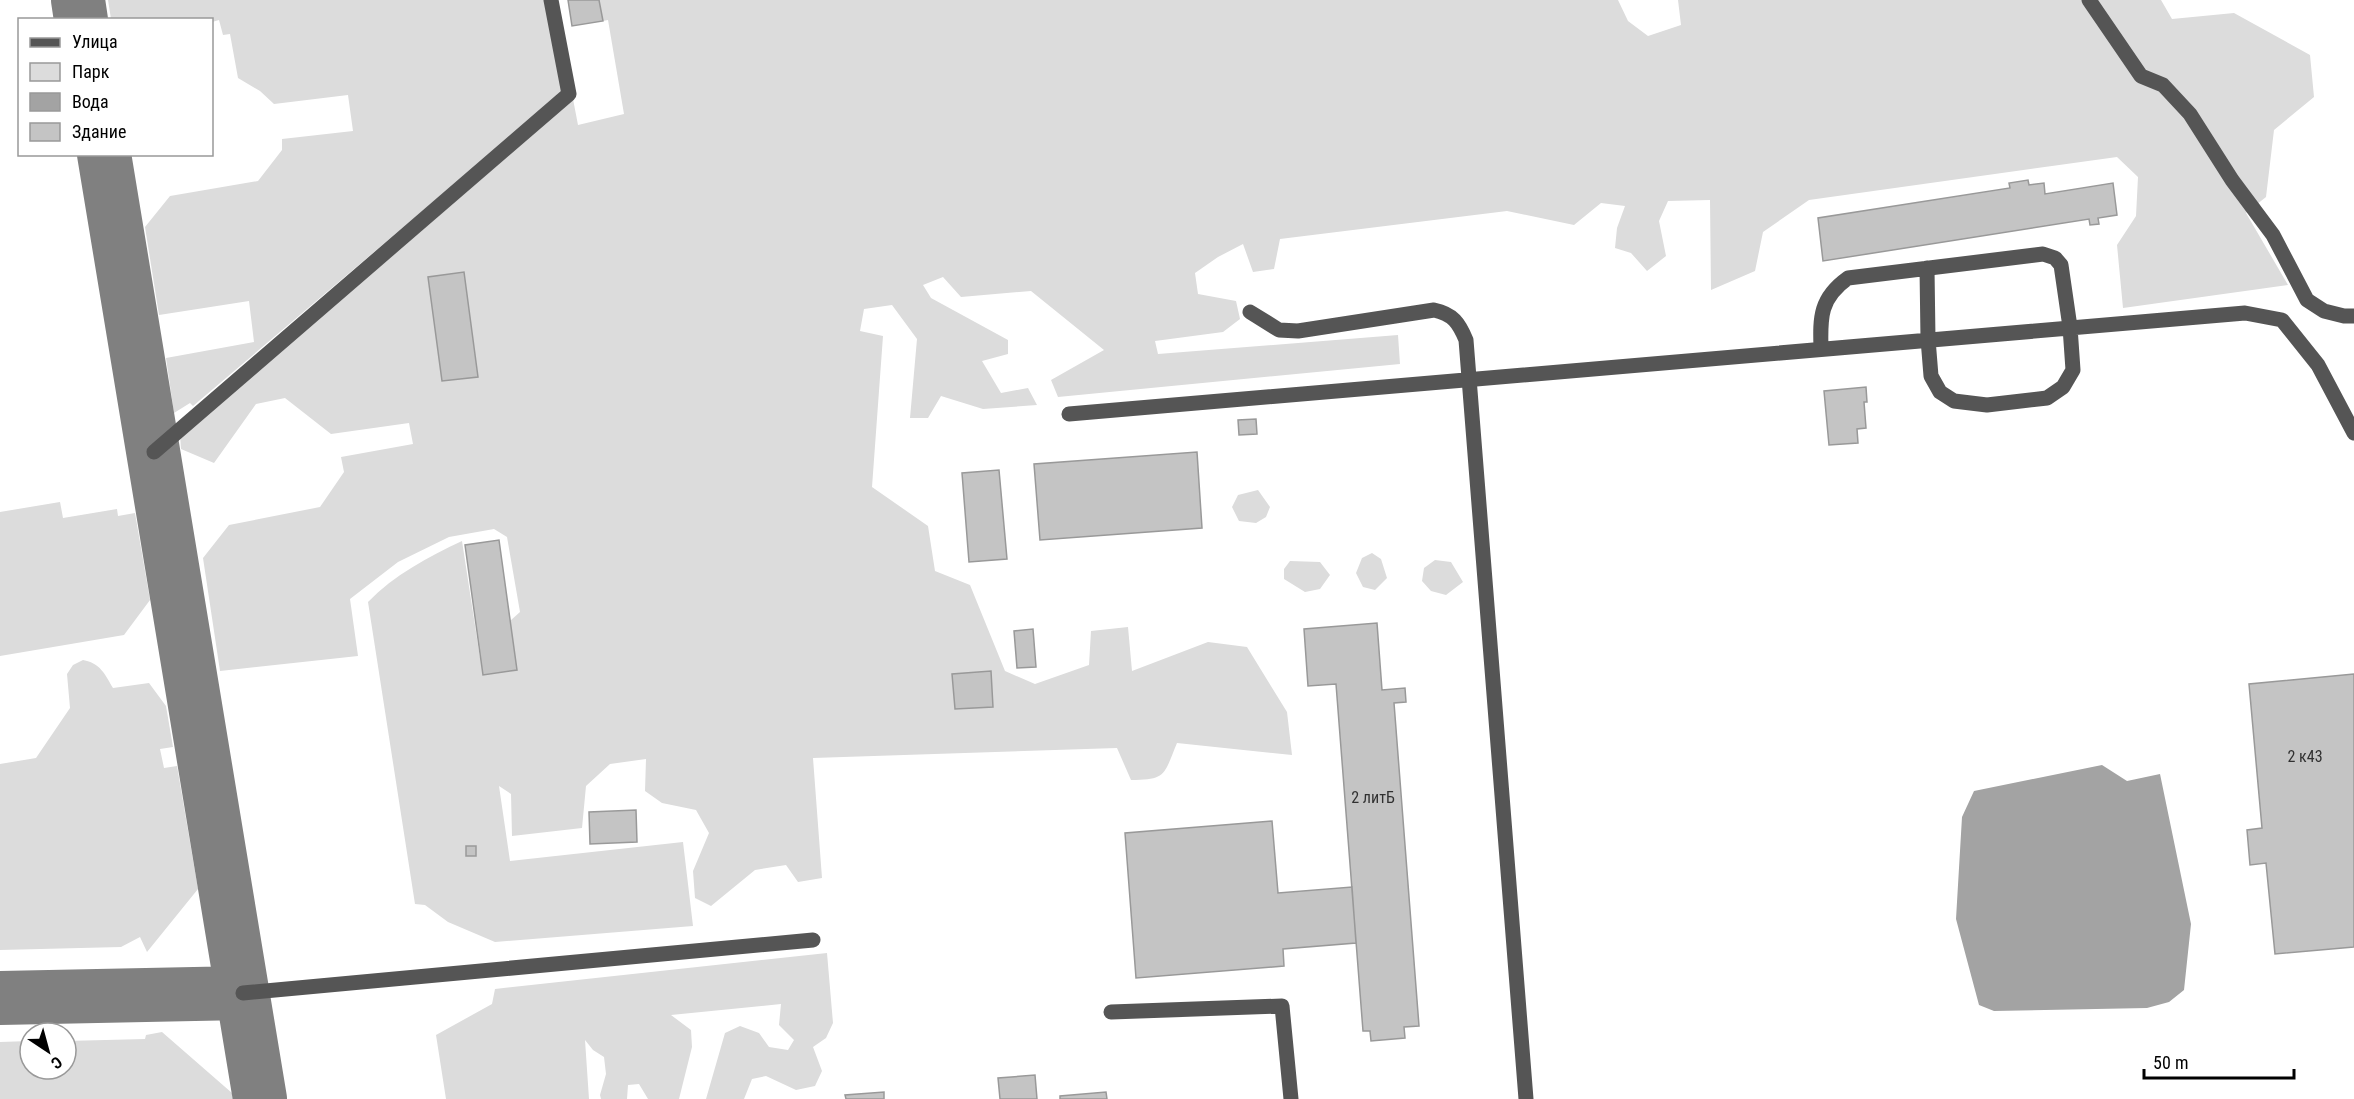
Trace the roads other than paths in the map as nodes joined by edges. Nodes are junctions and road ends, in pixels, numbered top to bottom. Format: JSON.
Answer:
{"nodes":[{"id":1,"x":551,"y":0,"type":"edge"},
{"id":2,"x":2089,"y":0,"type":"edge"},
{"id":3,"x":1927,"y":268,"type":"junction"},
{"id":4,"x":1250,"y":312,"type":"dead end"},
{"id":5,"x":2354,"y":316,"type":"edge"},
{"id":6,"x":2070,"y":327,"type":"junction"},
{"id":7,"x":1928,"y":339,"type":"junction"},
{"id":8,"x":1821,"y":348,"type":"junction"},
{"id":9,"x":1469,"y":378,"type":"junction"},
{"id":10,"x":1069,"y":414,"type":"dead end"},
{"id":11,"x":2354,"y":433,"type":"edge"},
{"id":12,"x":154,"y":452,"type":"dead end"},
{"id":13,"x":813,"y":940,"type":"dead end"},
{"id":14,"x":243,"y":993,"type":"dead end"},
{"id":15,"x":1111,"y":1012,"type":"dead end"},
{"id":16,"x":1291,"y":1099,"type":"edge"},
{"id":17,"x":1526,"y":1099,"type":"edge"}],
"edges":[{"from":1,"to":12,"type":"lane"},
{"from":2,"to":5,"type":"lane"},
{"from":3,"to":6,"type":"lane"},
{"from":3,"to":7,"type":"lane"},
{"from":3,"to":8,"type":"lane"},
{"from":4,"to":9,"type":"lane"},
{"from":6,"to":7,"type":"lane"},
{"from":6,"to":7,"type":"lane"},
{"from":6,"to":11,"type":"lane"},
{"from":7,"to":8,"type":"lane"},
{"from":8,"to":9,"type":"lane"},
{"from":9,"to":10,"type":"lane"},
{"from":9,"to":17,"type":"lane"},
{"from":13,"to":14,"type":"lane"},
{"from":15,"to":16,"type":"lane"}]}
